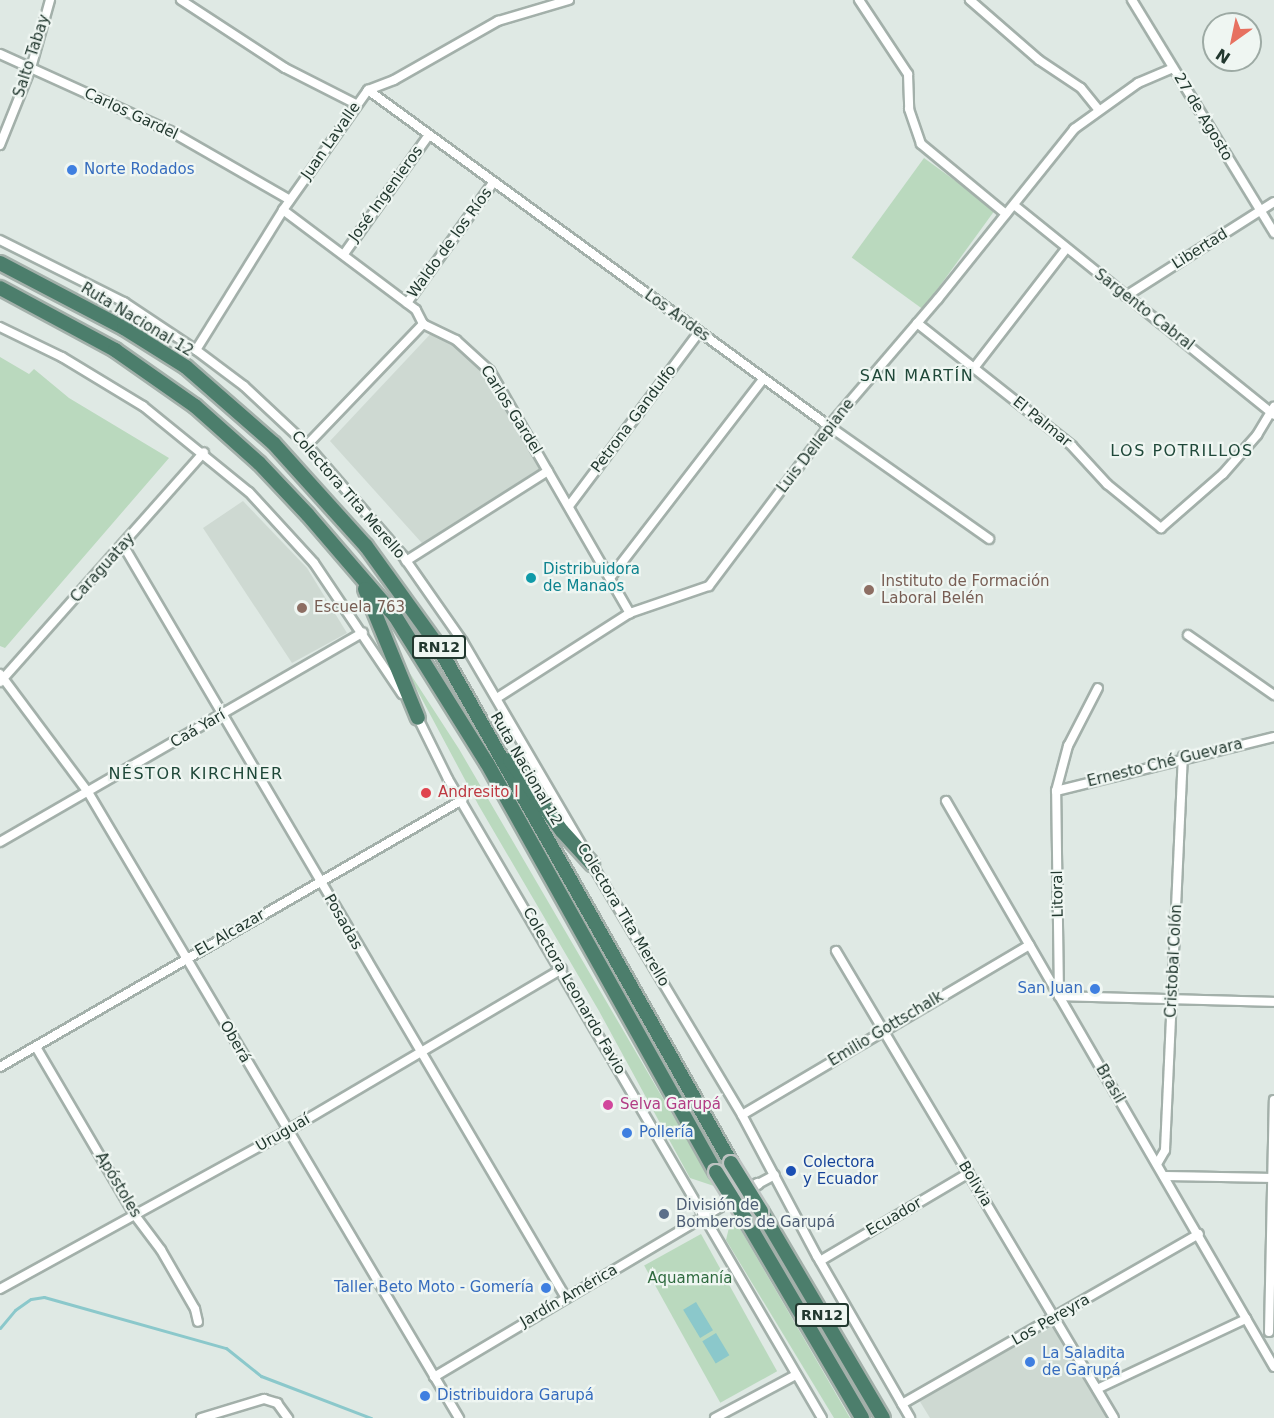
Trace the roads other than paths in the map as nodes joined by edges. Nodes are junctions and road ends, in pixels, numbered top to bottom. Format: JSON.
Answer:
{"nodes":[{"id":1,"x":50,"y":0,"type":"edge"},
{"id":2,"x":181,"y":0,"type":"edge"},
{"id":3,"x":569,"y":0,"type":"edge"},
{"id":4,"x":860,"y":0,"type":"edge"},
{"id":5,"x":970,"y":0,"type":"edge"},
{"id":6,"x":1132,"y":0,"type":"edge"},
{"id":7,"x":0,"y":54,"type":"edge"},
{"id":8,"x":1173,"y":68,"type":"junction"},
{"id":9,"x":31,"y":69,"type":"junction"},
{"id":10,"x":368,"y":90,"type":"junction"},
{"id":11,"x":356,"y":104,"type":"junction"},
{"id":12,"x":1098,"y":109,"type":"junction"},
{"id":13,"x":429,"y":135,"type":"junction"},
{"id":14,"x":0,"y":145,"type":"edge"},
{"id":15,"x":494,"y":183,"type":"junction"},
{"id":16,"x":290,"y":200,"type":"junction"},
{"id":17,"x":1274,"y":202,"type":"edge"},
{"id":18,"x":1014,"y":205,"type":"junction"},
{"id":19,"x":283,"y":210,"type":"junction"},
{"id":20,"x":1260,"y":211,"type":"junction"},
{"id":21,"x":1006,"y":214,"type":"junction"},
{"id":22,"x":1274,"y":233,"type":"edge"},
{"id":23,"x":0,"y":240,"type":"edge"},
{"id":24,"x":1066,"y":249,"type":"junction"},
{"id":25,"x":344,"y":254,"type":"junction"},
{"id":26,"x":0,"y":263,"type":"edge"},
{"id":27,"x":0,"y":288,"type":"edge"},
{"id":28,"x":1126,"y":296,"type":"junction"},
{"id":29,"x":407,"y":303,"type":"junction"},
{"id":30,"x":917,"y":323,"type":"junction"},
{"id":31,"x":423,"y":324,"type":"junction"},
{"id":32,"x":0,"y":327,"type":"edge"},
{"id":33,"x":699,"y":332,"type":"junction"},
{"id":34,"x":196,"y":350,"type":"junction"},
{"id":35,"x":974,"y":368,"type":"junction"},
{"id":36,"x":763,"y":379,"type":"junction"},
{"id":37,"x":1273,"y":411,"type":"edge"},
{"id":38,"x":829,"y":426,"type":"junction"},
{"id":39,"x":307,"y":445,"type":"junction"},
{"id":40,"x":204,"y":452,"type":"junction"},
{"id":41,"x":548,"y":471,"type":"junction"},
{"id":42,"x":569,"y":506,"type":"junction"},
{"id":43,"x":989,"y":539,"type":"dead end"},
{"id":44,"x":123,"y":545,"type":"junction"},
{"id":45,"x":406,"y":561,"type":"junction"},
{"id":46,"x":351,"y":563,"type":"junction"},
{"id":47,"x":610,"y":578,"type":"junction"},
{"id":48,"x":630,"y":613,"type":"junction"},
{"id":49,"x":363,"y":632,"type":"junction"},
{"id":50,"x":1188,"y":635,"type":"dead end"},
{"id":51,"x":2,"y":677,"type":"edge"},
{"id":52,"x":1098,"y":688,"type":"dead end"},
{"id":53,"x":1274,"y":695,"type":"edge"},
{"id":54,"x":496,"y":698,"type":"junction"},
{"id":55,"x":472,"y":709,"type":"junction"},
{"id":56,"x":222,"y":715,"type":"junction"},
{"id":57,"x":418,"y":718,"type":"junction"},
{"id":58,"x":1274,"y":737,"type":"edge"},
{"id":59,"x":1184,"y":756,"type":"junction"},
{"id":60,"x":1056,"y":791,"type":"junction"},
{"id":61,"x":88,"y":792,"type":"junction"},
{"id":62,"x":462,"y":800,"type":"junction"},
{"id":63,"x":946,"y":801,"type":"dead end"},
{"id":64,"x":0,"y":842,"type":"edge"},
{"id":65,"x":592,"y":864,"type":"junction"},
{"id":66,"x":319,"y":881,"type":"junction"},
{"id":67,"x":1030,"y":945,"type":"junction"},
{"id":68,"x":836,"y":951,"type":"dead end"},
{"id":69,"x":186,"y":959,"type":"junction"},
{"id":70,"x":562,"y":969,"type":"junction"},
{"id":71,"x":1059,"y":996,"type":"junction"},
{"id":72,"x":1172,"y":999,"type":"junction"},
{"id":73,"x":1274,"y":1002,"type":"edge"},
{"id":74,"x":884,"y":1030,"type":"junction"},
{"id":75,"x":36,"y":1047,"type":"junction"},
{"id":76,"x":418,"y":1051,"type":"junction"},
{"id":77,"x":0,"y":1067,"type":"edge"},
{"id":78,"x":1274,"y":1100,"type":"edge"},
{"id":79,"x":742,"y":1115,"type":"junction"},
{"id":80,"x":287,"y":1131,"type":"junction"},
{"id":81,"x":1157,"y":1164,"type":"junction"},
{"id":82,"x":969,"y":1173,"type":"junction"},
{"id":83,"x":775,"y":1175,"type":"junction"},
{"id":84,"x":1164,"y":1176,"type":"junction"},
{"id":85,"x":1273,"y":1178,"type":"edge"},
{"id":86,"x":758,"y":1184,"type":"joint"},
{"id":87,"x":724,"y":1205,"type":"joint"},
{"id":88,"x":134,"y":1214,"type":"junction"},
{"id":89,"x":704,"y":1217,"type":"junction"},
{"id":90,"x":1199,"y":1234,"type":"junction"},
{"id":91,"x":820,"y":1261,"type":"junction"},
{"id":92,"x":0,"y":1289,"type":"edge"},
{"id":93,"x":566,"y":1298,"type":"junction"},
{"id":94,"x":1055,"y":1318,"type":"junction"},
{"id":95,"x":1246,"y":1319,"type":"junction"},
{"id":96,"x":198,"y":1322,"type":"dead end"},
{"id":97,"x":1254,"y":1331,"type":"junction"},
{"id":98,"x":1272,"y":1332,"type":"edge"},
{"id":99,"x":1274,"y":1367,"type":"edge"},
{"id":100,"x":796,"y":1375,"type":"junction"},
{"id":101,"x":434,"y":1377,"type":"junction"},
{"id":102,"x":1097,"y":1389,"type":"junction"},
{"id":103,"x":902,"y":1404,"type":"junction"},
{"id":104,"x":201,"y":1418,"type":"edge"},
{"id":105,"x":288,"y":1418,"type":"edge"},
{"id":106,"x":459,"y":1418,"type":"edge"},
{"id":107,"x":715,"y":1418,"type":"edge"},
{"id":108,"x":822,"y":1418,"type":"edge"},
{"id":109,"x":862,"y":1418,"type":"edge"},
{"id":110,"x":883,"y":1418,"type":"edge"},
{"id":111,"x":910,"y":1418,"type":"edge"},
{"id":112,"x":1114,"y":1418,"type":"edge"}],
"edges":[{"from":1,"to":9,"type":"street","name":"Salto Tabay"},
{"from":2,"to":11,"type":"street"},
{"from":3,"to":10,"type":"street","name":"Juan Lavalle"},
{"from":4,"to":21,"type":"street"},
{"from":5,"to":12,"type":"street"},
{"from":6,"to":8,"type":"street","name":"27 de Agosto"},
{"from":7,"to":9,"type":"street","name":"Carlos Gardel"},
{"from":8,"to":12,"type":"street","name":"Luis Dellepiane"},
{"from":8,"to":20,"type":"street","name":"27 de Agosto"},
{"from":9,"to":14,"type":"street","name":"Salto Tabay"},
{"from":9,"to":16,"type":"street","name":"Carlos Gardel"},
{"from":10,"to":11,"type":"street","name":"Juan Lavalle"},
{"from":10,"to":13,"type":"street","name":"Los Andes"},
{"from":11,"to":16,"type":"street","name":"Juan Lavalle"},
{"from":12,"to":18,"type":"street","name":"Luis Dellepiane"},
{"from":13,"to":15,"type":"street","name":"Los Andes"},
{"from":13,"to":25,"type":"street","name":"José Ingenieros"},
{"from":15,"to":29,"type":"street","name":"Waldo de los Ríos"},
{"from":15,"to":33,"type":"street","name":"Los Andes"},
{"from":16,"to":19,"type":"street","name":"Juan Lavalle"},
{"from":17,"to":20,"type":"street","name":"Libertad"},
{"from":18,"to":21,"type":"street","name":"Luis Dellepiane"},
{"from":18,"to":24,"type":"street","name":"Sargento Cabral"},
{"from":19,"to":25,"type":"street","name":"Carlos Gardel"},
{"from":19,"to":34,"type":"street","name":"Juan Lavalle"},
{"from":20,"to":22,"type":"street","name":"27 de Agosto"},
{"from":20,"to":28,"type":"street","name":"Libertad"},
{"from":21,"to":30,"type":"street","name":"Luis Dellepiane"},
{"from":23,"to":34,"type":"street","name":"Colectora Tita Merello"},
{"from":24,"to":28,"type":"street","name":"Sargento Cabral"},
{"from":24,"to":35,"type":"street"},
{"from":25,"to":29,"type":"street","name":"Carlos Gardel"},
{"from":26,"to":55,"type":"highway","name":"Ruta Nacional 12","number":"RN12"},
{"from":27,"to":46,"type":"highway","name":"Ruta Nacional 12","number":"RN12"},
{"from":28,"to":37,"type":"street","name":"Sargento Cabral"},
{"from":29,"to":31,"type":"street","name":"Carlos Gardel"},
{"from":30,"to":35,"type":"street","name":"El Palmar"},
{"from":30,"to":38,"type":"street","name":"Luis Dellepiane"},
{"from":31,"to":39,"type":"street"},
{"from":31,"to":41,"type":"street","name":"Carlos Gardel"},
{"from":32,"to":40,"type":"street"},
{"from":33,"to":36,"type":"street","name":"Los Andes"},
{"from":33,"to":42,"type":"street","name":"Petrona Gandulfo"},
{"from":34,"to":39,"type":"street","name":"Colectora Tita Merello"},
{"from":35,"to":37,"type":"street","name":"El Palmar"},
{"from":36,"to":38,"type":"street","name":"Los Andes"},
{"from":36,"to":47,"type":"street"},
{"from":38,"to":43,"type":"street","name":"Los Andes"},
{"from":38,"to":48,"type":"street","name":"Luis Dellepiane"},
{"from":39,"to":45,"type":"street","name":"Colectora Tita Merello"},
{"from":40,"to":44,"type":"street","name":"Caraguatay"},
{"from":40,"to":49,"type":"street"},
{"from":41,"to":42,"type":"street","name":"Carlos Gardel"},
{"from":41,"to":45,"type":"street"},
{"from":42,"to":47,"type":"street","name":"Carlos Gardel"},
{"from":44,"to":51,"type":"street","name":"Caraguatay"},
{"from":44,"to":56,"type":"street","name":"Posadas"},
{"from":45,"to":54,"type":"street","name":"Colectora Tita Merello"},
{"from":46,"to":57,"type":"highway"},
{"from":46,"to":109,"type":"highway","name":"Ruta Nacional 12","number":"RN12","bridge":true},
{"from":47,"to":48,"type":"street","name":"Carlos Gardel"},
{"from":48,"to":54,"type":"street","name":"Luis Dellepiane"},
{"from":49,"to":56,"type":"street","name":"Caá Yarí"},
{"from":49,"to":57,"type":"street","name":"Colectora Leonardo Favio"},
{"from":50,"to":53,"type":"street"},
{"from":51,"to":61,"type":"street","name":"Oberá"},
{"from":52,"to":60,"type":"street","name":"Litoral"},
{"from":54,"to":65,"type":"street","name":"Colectora Tita Merello"},
{"from":55,"to":65,"type":"highway"},
{"from":55,"to":110,"type":"highway","name":"Ruta Nacional 12","number":"RN12","bridge":true},
{"from":56,"to":61,"type":"street","name":"Caá Yarí"},
{"from":56,"to":66,"type":"street","name":"Posadas"},
{"from":57,"to":62,"type":"street","name":"Colectora Leonardo Favio"},
{"from":58,"to":59,"type":"street","name":"Ernesto Ché Guevara"},
{"from":59,"to":60,"type":"street","name":"Ernesto Ché Guevara"},
{"from":59,"to":72,"type":"street","name":"Cristobal Colón"},
{"from":60,"to":71,"type":"street","name":"Litoral"},
{"from":61,"to":64,"type":"street","name":"Caá Yarí"},
{"from":61,"to":69,"type":"street","name":"Oberá"},
{"from":62,"to":66,"type":"street","name":"EL Alcazar"},
{"from":62,"to":70,"type":"street","name":"Colectora Leonardo Favio"},
{"from":63,"to":67,"type":"street","name":"Brasil"},
{"from":65,"to":79,"type":"street","name":"Colectora Tita Merello"},
{"from":66,"to":69,"type":"street","name":"EL Alcazar"},
{"from":66,"to":76,"type":"street","name":"Posadas"},
{"from":67,"to":71,"type":"street","name":"Brasil"},
{"from":67,"to":74,"type":"street","name":"Emilio Gottschalk"},
{"from":68,"to":74,"type":"street","name":"Bolivia"},
{"from":69,"to":75,"type":"street","name":"EL Alcazar"},
{"from":69,"to":80,"type":"street","name":"Oberá"},
{"from":70,"to":76,"type":"street","name":"Uruguaí"},
{"from":70,"to":89,"type":"street","name":"Colectora Leonardo Favio"},
{"from":71,"to":72,"type":"street"},
{"from":71,"to":81,"type":"street","name":"Brasil"},
{"from":72,"to":73,"type":"street"},
{"from":72,"to":81,"type":"street","name":"Cristobal Colón"},
{"from":74,"to":79,"type":"street","name":"Emilio Gottschalk"},
{"from":74,"to":82,"type":"street","name":"Bolivia"},
{"from":75,"to":77,"type":"street","name":"EL Alcazar"},
{"from":75,"to":88,"type":"street","name":"Apóstoles"},
{"from":76,"to":80,"type":"street","name":"Uruguaí"},
{"from":76,"to":93,"type":"street","name":"Posadas"},
{"from":78,"to":85,"type":"street"},
{"from":79,"to":83,"type":"street","name":"Colectora Tita Merello"},
{"from":80,"to":88,"type":"street","name":"Uruguaí"},
{"from":80,"to":101,"type":"street","name":"Oberá"},
{"from":81,"to":84,"type":"street","name":"Brasil"},
{"from":82,"to":91,"type":"street","name":"Ecuador"},
{"from":82,"to":94,"type":"street","name":"Bolivia"},
{"from":83,"to":86,"type":"street"},
{"from":83,"to":91,"type":"street","name":"Colectora Tita Merello"},
{"from":84,"to":85,"type":"street"},
{"from":84,"to":90,"type":"street","name":"Brasil"},
{"from":85,"to":98,"type":"street"},
{"from":86,"to":87,"type":"street"},
{"from":87,"to":89,"type":"street","name":"Jardín América"},
{"from":88,"to":92,"type":"street","name":"Uruguaí"},
{"from":88,"to":96,"type":"street","name":"Apóstoles"},
{"from":89,"to":93,"type":"street","name":"Jardín América"},
{"from":89,"to":100,"type":"street","name":"Colectora Leonardo Favio"},
{"from":90,"to":94,"type":"street","name":"Los Pereyra"},
{"from":90,"to":95,"type":"street","name":"Brasil"},
{"from":91,"to":103,"type":"street","name":"Colectora Tita Merello"},
{"from":93,"to":101,"type":"street","name":"Jardín América"},
{"from":94,"to":102,"type":"street","name":"Bolivia"},
{"from":94,"to":103,"type":"street","name":"Los Pereyra"},
{"from":95,"to":97,"type":"street","name":"Brasil"},
{"from":95,"to":102,"type":"street"},
{"from":97,"to":98,"type":"street"},
{"from":97,"to":99,"type":"street","name":"Brasil"},
{"from":100,"to":107,"type":"street"},
{"from":100,"to":108,"type":"street","name":"Colectora Leonardo Favio"},
{"from":101,"to":106,"type":"street","name":"Oberá"},
{"from":102,"to":112,"type":"street","name":"Bolivia"},
{"from":103,"to":111,"type":"street","name":"Colectora Tita Merello"},
{"from":104,"to":105,"type":"street"}]}
